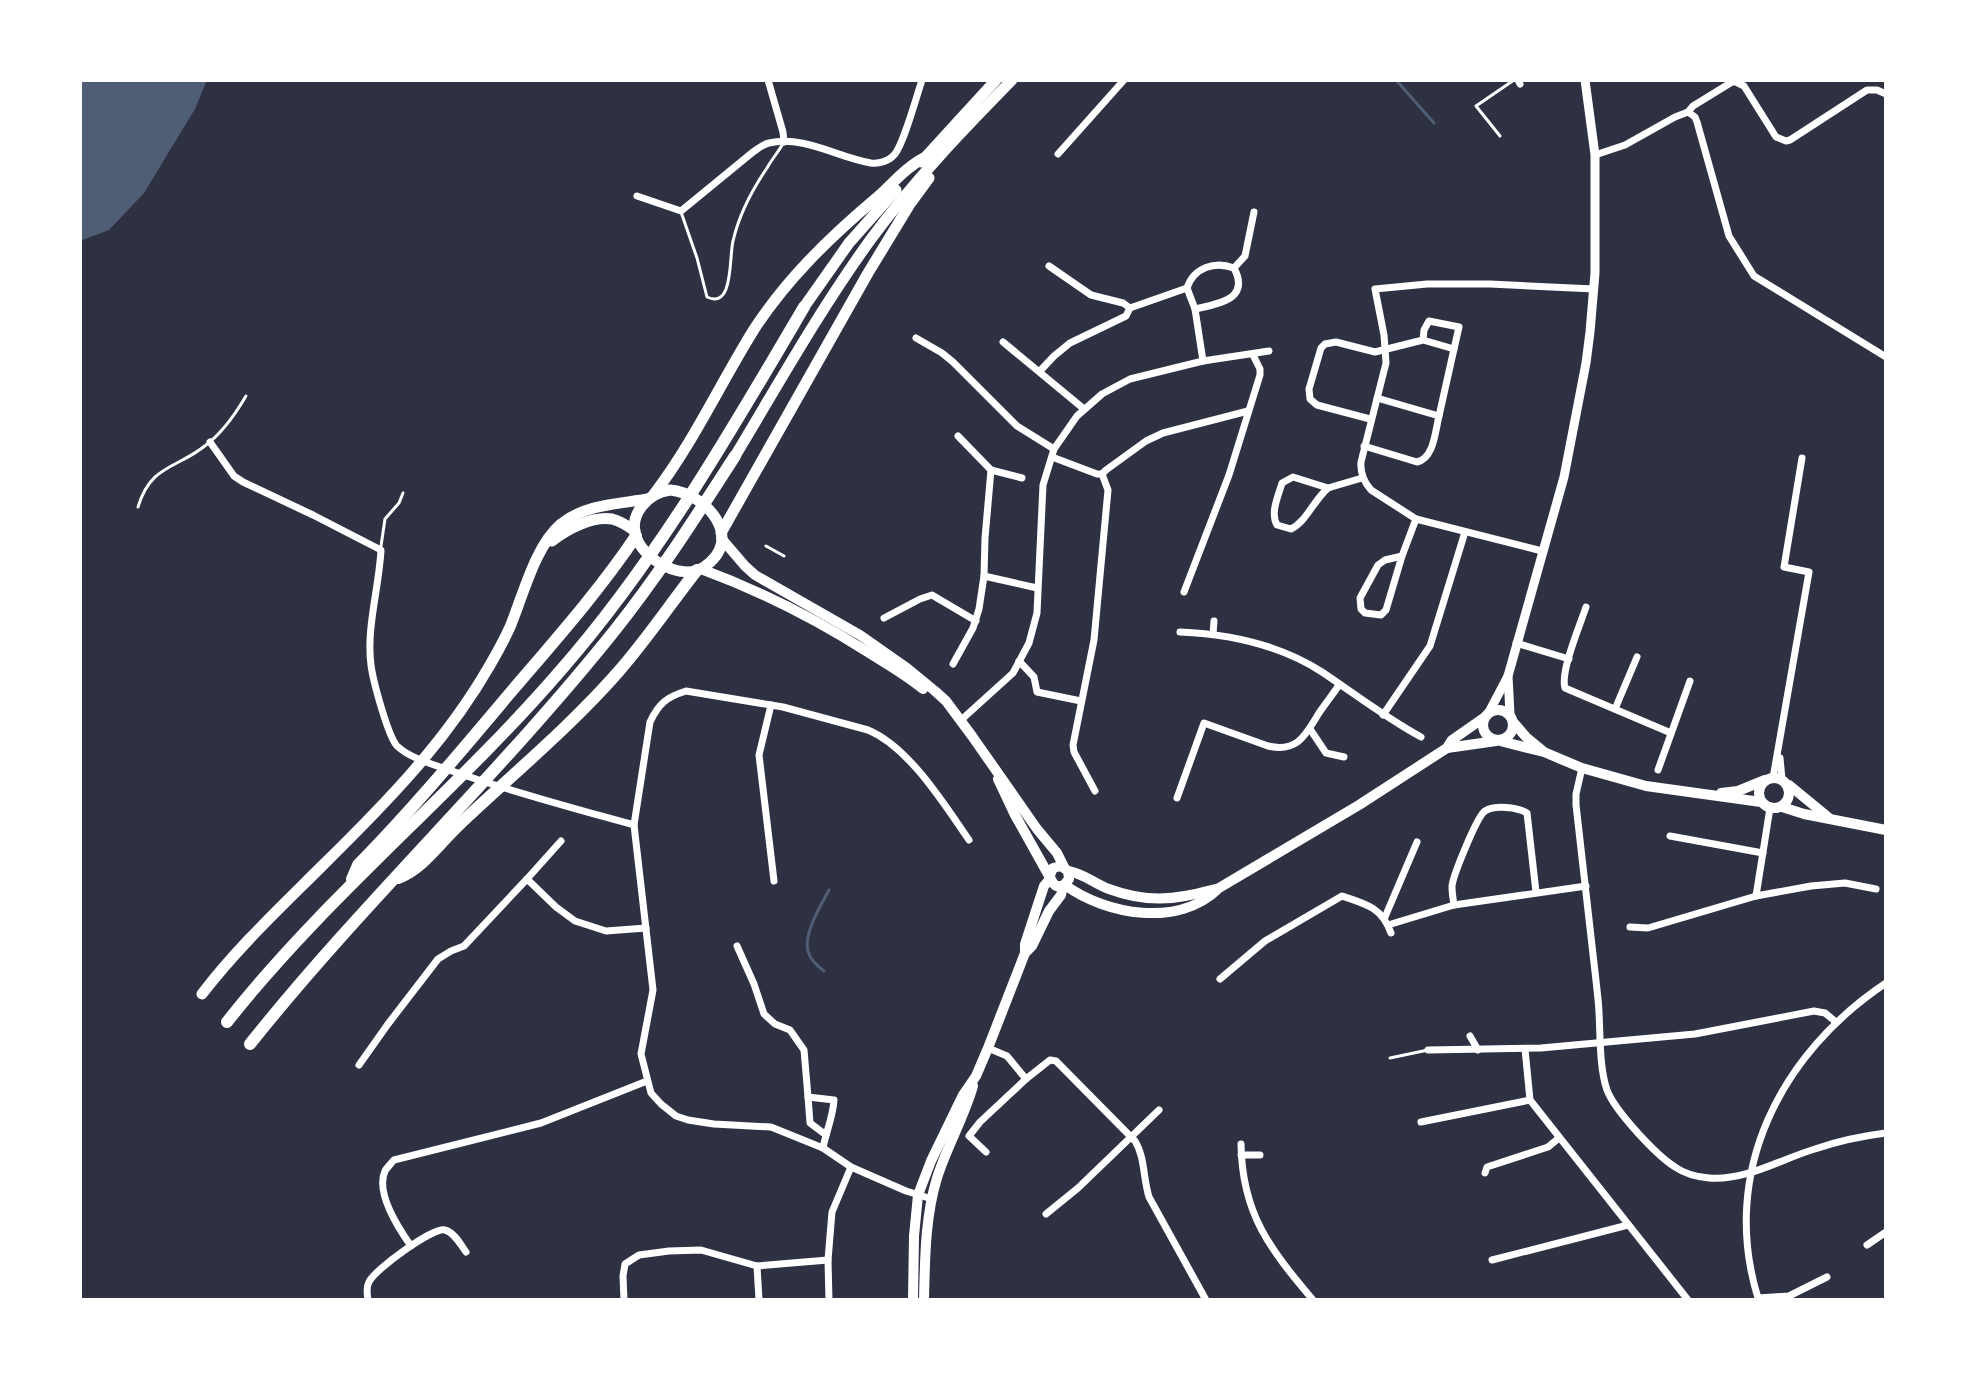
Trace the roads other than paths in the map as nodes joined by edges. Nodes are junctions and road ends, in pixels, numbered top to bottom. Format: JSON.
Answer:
{"nodes":[{"id":1,"x":768,"y":80,"type":"edge"},
{"id":2,"x":922,"y":80,"type":"edge"},
{"id":3,"x":996,"y":80,"type":"edge"},
{"id":4,"x":1012,"y":80,"type":"edge"},
{"id":5,"x":1124,"y":80,"type":"edge"},
{"id":6,"x":1585,"y":80,"type":"edge"},
{"id":7,"x":1517,"y":81,"type":"edge"},
{"id":8,"x":1886,"y":94,"type":"edge"},
{"id":9,"x":1688,"y":112,"type":"junction"},
{"id":10,"x":1500,"y":136,"type":"dead end"},
{"id":11,"x":784,"y":142,"type":"junction"},
{"id":12,"x":951,"y":143,"type":"junction"},
{"id":13,"x":1058,"y":154,"type":"dead end"},
{"id":14,"x":1595,"y":155,"type":"junction"},
{"id":15,"x":926,"y":157,"type":"junction"},
{"id":16,"x":637,"y":196,"type":"dead end"},
{"id":17,"x":681,"y":211,"type":"junction"},
{"id":18,"x":1254,"y":212,"type":"dead end"},
{"id":19,"x":1049,"y":266,"type":"dead end"},
{"id":20,"x":1234,"y":268,"type":"junction"},
{"id":21,"x":1187,"y":288,"type":"junction"},
{"id":22,"x":1594,"y":289,"type":"junction"},
{"id":23,"x":804,"y":307,"type":"joint"},
{"id":24,"x":1130,"y":308,"type":"junction"},
{"id":25,"x":1195,"y":309,"type":"junction"},
{"id":26,"x":916,"y":338,"type":"dead end"},
{"id":27,"x":1423,"y":340,"type":"junction"},
{"id":28,"x":1003,"y":342,"type":"dead end"},
{"id":29,"x":1386,"y":348,"type":"junction"},
{"id":30,"x":1454,"y":349,"type":"junction"},
{"id":31,"x":1269,"y":351,"type":"dead end"},
{"id":32,"x":1253,"y":355,"type":"junction"},
{"id":33,"x":1886,"y":357,"type":"edge"},
{"id":34,"x":1203,"y":361,"type":"junction"},
{"id":35,"x":1040,"y":371,"type":"junction"},
{"id":36,"x":246,"y":396,"type":"dead end"},
{"id":37,"x":1377,"y":398,"type":"junction"},
{"id":38,"x":1084,"y":409,"type":"junction"},
{"id":39,"x":1248,"y":411,"type":"junction"},
{"id":40,"x":1439,"y":416,"type":"junction"},
{"id":41,"x":1370,"y":419,"type":"junction"},
{"id":42,"x":958,"y":436,"type":"dead end"},
{"id":43,"x":210,"y":442,"type":"junction"},
{"id":44,"x":1364,"y":446,"type":"junction"},
{"id":45,"x":1053,"y":453,"type":"junction"},
{"id":46,"x":735,"y":456,"type":"joint"},
{"id":47,"x":1802,"y":458,"type":"dead end"},
{"id":48,"x":991,"y":470,"type":"junction"},
{"id":49,"x":1102,"y":474,"type":"junction"},
{"id":50,"x":1022,"y":478,"type":"dead end"},
{"id":51,"x":1362,"y":478,"type":"junction"},
{"id":52,"x":1328,"y":488,"type":"junction"},
{"id":53,"x":403,"y":493,"type":"dead end"},
{"id":54,"x":651,"y":497,"type":"junction"},
{"id":55,"x":138,"y":507,"type":"dead end"},
{"id":56,"x":1416,"y":519,"type":"junction"},
{"id":57,"x":1465,"y":532,"type":"junction"},
{"id":58,"x":721,"y":535,"type":"junction"},
{"id":59,"x":636,"y":536,"type":"junction"},
{"id":60,"x":766,"y":546,"type":"dead end"},
{"id":61,"x":543,"y":549,"type":"junction"},
{"id":62,"x":381,"y":550,"type":"junction"},
{"id":63,"x":1542,"y":551,"type":"junction"},
{"id":64,"x":784,"y":556,"type":"dead end"},
{"id":65,"x":1402,"y":556,"type":"junction"},
{"id":66,"x":699,"y":569,"type":"junction"},
{"id":67,"x":984,"y":576,"type":"junction"},
{"id":68,"x":1037,"y":588,"type":"junction"},
{"id":69,"x":1184,"y":592,"type":"dead end"},
{"id":70,"x":1586,"y":607,"type":"dead end"},
{"id":71,"x":884,"y":618,"type":"dead end"},
{"id":72,"x":976,"y":621,"type":"junction"},
{"id":73,"x":1214,"y":621,"type":"dead end"},
{"id":74,"x":1180,"y":632,"type":"dead end"},
{"id":75,"x":1213,"y":634,"type":"junction"},
{"id":76,"x":1516,"y":643,"type":"junction"},
{"id":77,"x":1637,"y":657,"type":"dead end"},
{"id":78,"x":1569,"y":659,"type":"junction"},
{"id":79,"x":1019,"y":661,"type":"junction"},
{"id":80,"x":953,"y":664,"type":"dead end"},
{"id":81,"x":1508,"y":676,"type":"junction"},
{"id":82,"x":1690,"y":681,"type":"dead end"},
{"id":83,"x":1339,"y":685,"type":"junction"},
{"id":84,"x":1081,"y":701,"type":"junction"},
{"id":85,"x":771,"y":705,"type":"junction"},
{"id":86,"x":1615,"y":709,"type":"junction"},
{"id":87,"x":1383,"y":715,"type":"junction"},
{"id":88,"x":1486,"y":716,"type":"junction"},
{"id":89,"x":1512,"y":719,"type":"junction"},
{"id":90,"x":960,"y":721,"type":"junction"},
{"id":91,"x":1310,"y":729,"type":"junction"},
{"id":92,"x":1671,"y":733,"type":"junction"},
{"id":93,"x":1421,"y":737,"type":"dead end"},
{"id":94,"x":1498,"y":741,"type":"junction"},
{"id":95,"x":1447,"y":748,"type":"junction"},
{"id":96,"x":1544,"y":752,"type":"junction"},
{"id":97,"x":1344,"y":757,"type":"dead end"},
{"id":98,"x":1582,"y":768,"type":"junction"},
{"id":99,"x":995,"y":770,"type":"junction"},
{"id":100,"x":1658,"y":770,"type":"dead end"},
{"id":101,"x":1777,"y":781,"type":"junction"},
{"id":102,"x":1182,"y":787,"type":"junction"},
{"id":103,"x":1191,"y":790,"type":"dead end"},
{"id":104,"x":1095,"y":791,"type":"dead end"},
{"id":105,"x":1710,"y":795,"type":"junction"},
{"id":106,"x":1177,"y":798,"type":"dead end"},
{"id":107,"x":1765,"y":805,"type":"junction"},
{"id":108,"x":1782,"y":807,"type":"junction"},
{"id":109,"x":1830,"y":819,"type":"junction"},
{"id":110,"x":634,"y":825,"type":"junction"},
{"id":111,"x":1886,"y":830,"type":"edge"},
{"id":112,"x":1670,"y":836,"type":"dead end"},
{"id":113,"x":969,"y":840,"type":"dead end"},
{"id":114,"x":561,"y":841,"type":"dead end"},
{"id":115,"x":1417,"y":842,"type":"dead end"},
{"id":116,"x":1763,"y":853,"type":"junction"},
{"id":117,"x":1066,"y":869,"type":"junction"},
{"id":118,"x":1050,"y":877,"type":"junction"},
{"id":119,"x":395,"y":879,"type":"junction"},
{"id":120,"x":527,"y":879,"type":"junction"},
{"id":121,"x":774,"y":881,"type":"dead end"},
{"id":122,"x":1064,"y":885,"type":"junction"},
{"id":123,"x":1586,"y":886,"type":"junction"},
{"id":124,"x":1219,"y":888,"type":"junction"},
{"id":125,"x":347,"y":889,"type":"junction"},
{"id":126,"x":1876,"y":889,"type":"dead end"},
{"id":127,"x":1536,"y":892,"type":"junction"},
{"id":128,"x":1756,"y":896,"type":"junction"},
{"id":129,"x":1454,"y":905,"type":"junction"},
{"id":130,"x":1388,"y":925,"type":"junction"},
{"id":131,"x":1630,"y":927,"type":"dead end"},
{"id":132,"x":646,"y":928,"type":"junction"},
{"id":133,"x":737,"y":946,"type":"dead end"},
{"id":134,"x":1025,"y":953,"type":"junction"},
{"id":135,"x":1220,"y":979,"type":"dead end"},
{"id":136,"x":1886,"y":983,"type":"edge"},
{"id":137,"x":202,"y":994,"type":"dead end"},
{"id":138,"x":227,"y":1022,"type":"dead end"},
{"id":139,"x":1836,"y":1022,"type":"junction"},
{"id":140,"x":1470,"y":1036,"type":"dead end"},
{"id":141,"x":1602,"y":1041,"type":"junction"},
{"id":142,"x":250,"y":1044,"type":"dead end"},
{"id":143,"x":988,"y":1048,"type":"junction"},
{"id":144,"x":1525,"y":1049,"type":"junction"},
{"id":145,"x":1428,"y":1050,"type":"joint"},
{"id":146,"x":1478,"y":1050,"type":"junction"},
{"id":147,"x":1390,"y":1058,"type":"dead end"},
{"id":148,"x":359,"y":1065,"type":"dead end"},
{"id":149,"x":976,"y":1076,"type":"junction"},
{"id":150,"x":1026,"y":1079,"type":"junction"},
{"id":151,"x":647,"y":1081,"type":"junction"},
{"id":152,"x":808,"y":1097,"type":"junction"},
{"id":153,"x":1530,"y":1100,"type":"junction"},
{"id":154,"x":1159,"y":1110,"type":"dead end"},
{"id":155,"x":1421,"y":1122,"type":"dead end"},
{"id":156,"x":1886,"y":1133,"type":"edge"},
{"id":157,"x":826,"y":1135,"type":"junction"},
{"id":158,"x":1131,"y":1136,"type":"junction"},
{"id":159,"x":1559,"y":1138,"type":"junction"},
{"id":160,"x":1241,"y":1144,"type":"dead end"},
{"id":161,"x":823,"y":1148,"type":"junction"},
{"id":162,"x":986,"y":1152,"type":"dead end"},
{"id":163,"x":1241,"y":1155,"type":"junction"},
{"id":164,"x":1260,"y":1155,"type":"dead end"},
{"id":165,"x":851,"y":1167,"type":"junction"},
{"id":166,"x":1752,"y":1171,"type":"junction"},
{"id":167,"x":1485,"y":1173,"type":"dead end"},
{"id":168,"x":918,"y":1195,"type":"junction"},
{"id":169,"x":932,"y":1199,"type":"junction"},
{"id":170,"x":1046,"y":1214,"type":"dead end"},
{"id":171,"x":1628,"y":1225,"type":"junction"},
{"id":172,"x":1885,"y":1236,"type":"edge"},
{"id":173,"x":1867,"y":1245,"type":"dead end"},
{"id":174,"x":411,"y":1246,"type":"junction"},
{"id":175,"x":466,"y":1252,"type":"dead end"},
{"id":176,"x":828,"y":1260,"type":"junction"},
{"id":177,"x":1492,"y":1260,"type":"dead end"},
{"id":178,"x":757,"y":1266,"type":"junction"},
{"id":179,"x":1827,"y":1277,"type":"dead end"},
{"id":180,"x":1757,"y":1299,"type":"edge"},
{"id":181,"x":368,"y":1300,"type":"edge"},
{"id":182,"x":624,"y":1300,"type":"edge"},
{"id":183,"x":759,"y":1300,"type":"edge"},
{"id":184,"x":829,"y":1300,"type":"edge"},
{"id":185,"x":913,"y":1300,"type":"edge"},
{"id":186,"x":924,"y":1300,"type":"edge"},
{"id":187,"x":1206,"y":1300,"type":"edge"},
{"id":188,"x":1313,"y":1300,"type":"edge"},
{"id":189,"x":1688,"y":1300,"type":"edge"}],
"edges":[{"from":1,"to":11,"type":"street"},
{"from":2,"to":11,"type":"street"},
{"from":3,"to":15,"type":"main road"},
{"from":4,"to":12,"type":"main road"},
{"from":5,"to":13,"type":"street"},
{"from":6,"to":14,"type":"street"},
{"from":7,"to":10,"type":"lane"},
{"from":8,"to":9,"type":"street"},
{"from":9,"to":14,"type":"street"},
{"from":9,"to":33,"type":"street"},
{"from":11,"to":17,"type":"street"},
{"from":11,"to":17,"type":"lane"},
{"from":12,"to":46,"type":"main road"},
{"from":12,"to":58,"type":"main road"},
{"from":14,"to":22,"type":"street"},
{"from":15,"to":23,"type":"main road"},
{"from":15,"to":54,"type":"main road"},
{"from":16,"to":17,"type":"street"},
{"from":18,"to":20,"type":"street"},
{"from":19,"to":24,"type":"street"},
{"from":20,"to":21,"type":"street"},
{"from":20,"to":25,"type":"street"},
{"from":21,"to":24,"type":"street"},
{"from":21,"to":25,"type":"street"},
{"from":22,"to":29,"type":"street"},
{"from":22,"to":63,"type":"street"},
{"from":23,"to":125,"type":"highway"},
{"from":24,"to":35,"type":"street"},
{"from":25,"to":34,"type":"street"},
{"from":26,"to":45,"type":"street"},
{"from":27,"to":29,"type":"street"},
{"from":27,"to":30,"type":"street"},
{"from":27,"to":30,"type":"street"},
{"from":28,"to":35,"type":"street"},
{"from":29,"to":37,"type":"street"},
{"from":29,"to":41,"type":"street"},
{"from":30,"to":40,"type":"street"},
{"from":31,"to":32,"type":"street"},
{"from":32,"to":34,"type":"street"},
{"from":32,"to":39,"type":"street"},
{"from":34,"to":38,"type":"street"},
{"from":35,"to":38,"type":"street"},
{"from":36,"to":43,"type":"lane"},
{"from":37,"to":40,"type":"street"},
{"from":37,"to":41,"type":"street"},
{"from":38,"to":45,"type":"street"},
{"from":39,"to":49,"type":"street"},
{"from":39,"to":69,"type":"street"},
{"from":40,"to":44,"type":"street"},
{"from":41,"to":44,"type":"street"},
{"from":42,"to":48,"type":"street"},
{"from":43,"to":55,"type":"lane"},
{"from":43,"to":62,"type":"street"},
{"from":44,"to":51,"type":"street"},
{"from":45,"to":49,"type":"street"},
{"from":45,"to":68,"type":"street"},
{"from":46,"to":119,"type":"highway"},
{"from":47,"to":101,"type":"street"},
{"from":48,"to":50,"type":"street"},
{"from":48,"to":67,"type":"street"},
{"from":49,"to":84,"type":"street"},
{"from":51,"to":52,"type":"street"},
{"from":51,"to":56,"type":"street"},
{"from":52,"to":52,"type":"street"},
{"from":53,"to":62,"type":"lane"},
{"from":54,"to":58,"type":"main road"},
{"from":54,"to":59,"type":"main road"},
{"from":54,"to":61,"type":"main road"},
{"from":56,"to":57,"type":"street"},
{"from":56,"to":65,"type":"street"},
{"from":57,"to":63,"type":"street"},
{"from":57,"to":87,"type":"street"},
{"from":58,"to":66,"type":"main road"},
{"from":58,"to":90,"type":"main road"},
{"from":59,"to":61,"type":"main road"},
{"from":59,"to":66,"type":"main road"},
{"from":59,"to":125,"type":"highway"},
{"from":60,"to":64,"type":"lane"},
{"from":61,"to":137,"type":"main road"},
{"from":62,"to":110,"type":"street"},
{"from":63,"to":76,"type":"street"},
{"from":65,"to":65,"type":"street"},
{"from":66,"to":90,"type":"main road"},
{"from":66,"to":119,"type":"highway"},
{"from":67,"to":68,"type":"street"},
{"from":67,"to":72,"type":"street"},
{"from":68,"to":79,"type":"street"},
{"from":70,"to":78,"type":"street"},
{"from":71,"to":72,"type":"street"},
{"from":72,"to":80,"type":"street"},
{"from":73,"to":75,"type":"street"},
{"from":74,"to":75,"type":"street"},
{"from":75,"to":83,"type":"street"},
{"from":76,"to":78,"type":"street"},
{"from":76,"to":81,"type":"street"},
{"from":77,"to":86,"type":"street"},
{"from":78,"to":86,"type":"street"},
{"from":79,"to":84,"type":"street"},
{"from":79,"to":90,"type":"street"},
{"from":81,"to":88,"type":"street"},
{"from":81,"to":89,"type":"street"},
{"from":82,"to":92,"type":"street"},
{"from":83,"to":87,"type":"street"},
{"from":83,"to":91,"type":"street"},
{"from":84,"to":104,"type":"street"},
{"from":85,"to":110,"type":"street"},
{"from":85,"to":113,"type":"street"},
{"from":85,"to":121,"type":"street"},
{"from":86,"to":92,"type":"street"},
{"from":87,"to":93,"type":"street"},
{"from":88,"to":89,"type":"main road"},
{"from":88,"to":94,"type":"main road"},
{"from":88,"to":95,"type":"main road"},
{"from":89,"to":94,"type":"main road"},
{"from":89,"to":96,"type":"main road"},
{"from":90,"to":99,"type":"main road"},
{"from":91,"to":97,"type":"street"},
{"from":91,"to":102,"type":"street"},
{"from":92,"to":100,"type":"street"},
{"from":94,"to":95,"type":"main road"},
{"from":94,"to":96,"type":"main road"},
{"from":95,"to":124,"type":"main road"},
{"from":96,"to":98,"type":"main road"},
{"from":98,"to":105,"type":"main road"},
{"from":98,"to":123,"type":"street"},
{"from":99,"to":117,"type":"main road"},
{"from":99,"to":118,"type":"main road"},
{"from":101,"to":105,"type":"main road"},
{"from":101,"to":107,"type":"main road"},
{"from":101,"to":108,"type":"main road"},
{"from":101,"to":109,"type":"main road"},
{"from":102,"to":103,"type":"street"},
{"from":102,"to":106,"type":"street"},
{"from":105,"to":107,"type":"main road"},
{"from":107,"to":108,"type":"main road"},
{"from":107,"to":116,"type":"street"},
{"from":108,"to":109,"type":"main road"},
{"from":109,"to":111,"type":"main road"},
{"from":110,"to":132,"type":"street"},
{"from":112,"to":116,"type":"street"},
{"from":114,"to":120,"type":"street"},
{"from":115,"to":130,"type":"street"},
{"from":116,"to":128,"type":"street"},
{"from":117,"to":118,"type":"main road"},
{"from":117,"to":122,"type":"main road"},
{"from":117,"to":124,"type":"main road"},
{"from":118,"to":122,"type":"main road"},
{"from":118,"to":134,"type":"main road"},
{"from":119,"to":142,"type":"highway"},
{"from":120,"to":132,"type":"street"},
{"from":120,"to":148,"type":"street"},
{"from":122,"to":124,"type":"main road"},
{"from":122,"to":134,"type":"main road"},
{"from":123,"to":127,"type":"street"},
{"from":123,"to":141,"type":"street"},
{"from":125,"to":138,"type":"highway"},
{"from":126,"to":128,"type":"street"},
{"from":127,"to":129,"type":"street"},
{"from":127,"to":129,"type":"street"},
{"from":128,"to":131,"type":"street"},
{"from":129,"to":130,"type":"street"},
{"from":130,"to":135,"type":"street"},
{"from":132,"to":151,"type":"street"},
{"from":133,"to":152,"type":"street"},
{"from":134,"to":143,"type":"main road"},
{"from":136,"to":139,"type":"street"},
{"from":139,"to":141,"type":"street"},
{"from":139,"to":166,"type":"street"},
{"from":140,"to":146,"type":"street"},
{"from":141,"to":144,"type":"street"},
{"from":141,"to":166,"type":"street"},
{"from":143,"to":149,"type":"main road"},
{"from":143,"to":150,"type":"street"},
{"from":144,"to":146,"type":"street"},
{"from":144,"to":153,"type":"street"},
{"from":145,"to":146,"type":"street"},
{"from":145,"to":147,"type":"lane"},
{"from":149,"to":168,"type":"main road"},
{"from":149,"to":169,"type":"main road"},
{"from":150,"to":158,"type":"street"},
{"from":150,"to":162,"type":"street"},
{"from":151,"to":161,"type":"street"},
{"from":151,"to":174,"type":"street"},
{"from":152,"to":157,"type":"street"},
{"from":152,"to":157,"type":"street"},
{"from":153,"to":155,"type":"street"},
{"from":153,"to":159,"type":"street"},
{"from":154,"to":158,"type":"street"},
{"from":156,"to":166,"type":"street"},
{"from":157,"to":161,"type":"street"},
{"from":158,"to":170,"type":"street"},
{"from":158,"to":187,"type":"street"},
{"from":159,"to":167,"type":"street"},
{"from":159,"to":171,"type":"street"},
{"from":160,"to":163,"type":"street"},
{"from":161,"to":165,"type":"street"},
{"from":163,"to":164,"type":"street"},
{"from":163,"to":188,"type":"street"},
{"from":165,"to":168,"type":"street"},
{"from":165,"to":176,"type":"street"},
{"from":166,"to":180,"type":"street"},
{"from":168,"to":169,"type":"street"},
{"from":168,"to":185,"type":"main road"},
{"from":169,"to":186,"type":"main road"},
{"from":171,"to":177,"type":"street"},
{"from":171,"to":189,"type":"street"},
{"from":172,"to":173,"type":"street"},
{"from":174,"to":175,"type":"street"},
{"from":174,"to":181,"type":"street"},
{"from":176,"to":178,"type":"street"},
{"from":176,"to":184,"type":"street"},
{"from":178,"to":182,"type":"street"},
{"from":178,"to":183,"type":"street"},
{"from":179,"to":180,"type":"street"}]}
